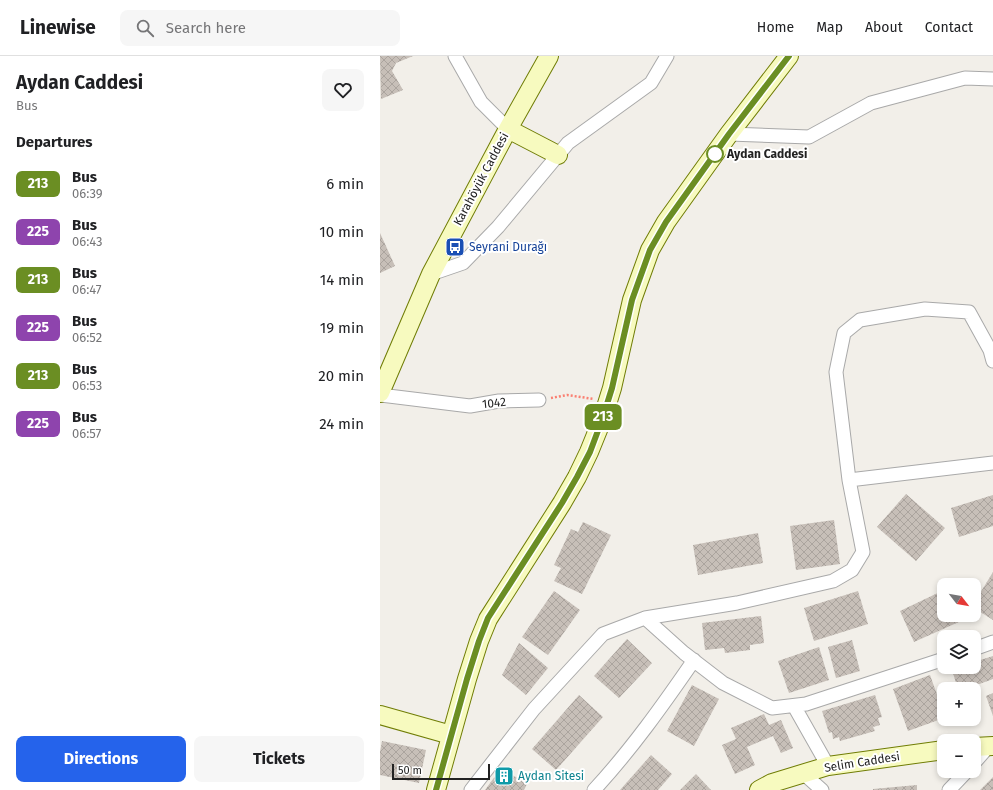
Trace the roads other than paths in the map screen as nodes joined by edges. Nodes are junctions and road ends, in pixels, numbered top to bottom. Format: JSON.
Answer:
{"nodes":[{"id":1,"x":456,"y":56,"type":"edge"},
{"id":2,"x":549,"y":56,"type":"edge"},
{"id":3,"x":667,"y":56,"type":"edge"},
{"id":4,"x":789,"y":56,"type":"edge"},
{"id":5,"x":993,"y":79,"type":"edge"},
{"id":6,"x":508,"y":129,"type":"junction"},
{"id":7,"x":729,"y":134,"type":"junction"},
{"id":8,"x":558,"y":155,"type":"junction"},
{"id":9,"x":431,"y":274,"type":"junction"},
{"id":10,"x":993,"y":361,"type":"edge"},
{"id":11,"x":380,"y":394,"type":"edge"},
{"id":12,"x":539,"y":400,"type":"road end"},
{"id":13,"x":993,"y":463,"type":"edge"},
{"id":14,"x":849,"y":480,"type":"junction"},
{"id":15,"x":645,"y":618,"type":"junction"},
{"id":16,"x":993,"y":642,"type":"edge"},
{"id":17,"x":981,"y":646,"type":"edge"},
{"id":18,"x":694,"y":660,"type":"junction"},
{"id":19,"x":937,"y":661,"type":"edge"},
{"id":20,"x":794,"y":706,"type":"junction"},
{"id":21,"x":380,"y":715,"type":"edge"},
{"id":22,"x":451,"y":735,"type":"junction"},
{"id":23,"x":937,"y":751,"type":"edge"},
{"id":24,"x":828,"y":766,"type":"junction"},
{"id":25,"x":804,"y":774,"type":"junction"},
{"id":26,"x":960,"y":778,"type":"edge"},
{"id":27,"x":436,"y":790,"type":"edge"},
{"id":28,"x":471,"y":790,"type":"edge"},
{"id":29,"x":594,"y":790,"type":"edge"},
{"id":30,"x":759,"y":790,"type":"edge"},
{"id":31,"x":822,"y":790,"type":"edge"},
{"id":32,"x":949,"y":790,"type":"edge"}],
"edges":[{"from":1,"to":6,"type":"street"},
{"from":2,"to":6,"type":"street","name":"Karahöyük Caddesi"},
{"from":3,"to":8,"type":"street"},
{"from":4,"to":7,"type":"street"},
{"from":5,"to":7,"type":"street"},
{"from":6,"to":8,"type":"street"},
{"from":6,"to":9,"type":"street","name":"Karahöyük Caddesi"},
{"from":7,"to":22,"type":"street"},
{"from":8,"to":9,"type":"street"},
{"from":9,"to":11,"type":"street","name":"Karahöyük Caddesi"},
{"from":10,"to":14,"type":"street"},
{"from":11,"to":12,"type":"street","name":"1042"},
{"from":13,"to":14,"type":"street"},
{"from":14,"to":15,"type":"street"},
{"from":15,"to":18,"type":"street"},
{"from":15,"to":28,"type":"street"},
{"from":16,"to":17,"type":"street"},
{"from":18,"to":20,"type":"street"},
{"from":18,"to":29,"type":"street"},
{"from":19,"to":20,"type":"street"},
{"from":20,"to":24,"type":"street"},
{"from":21,"to":22,"type":"street"},
{"from":22,"to":27,"type":"street"},
{"from":23,"to":24,"type":"street","name":"Selim Caddesi"},
{"from":24,"to":25,"type":"street","name":"Selim Caddesi"},
{"from":25,"to":30,"type":"street","name":"Selim Caddesi"},
{"from":25,"to":31,"type":"street"},
{"from":26,"to":32,"type":"street"}]}
